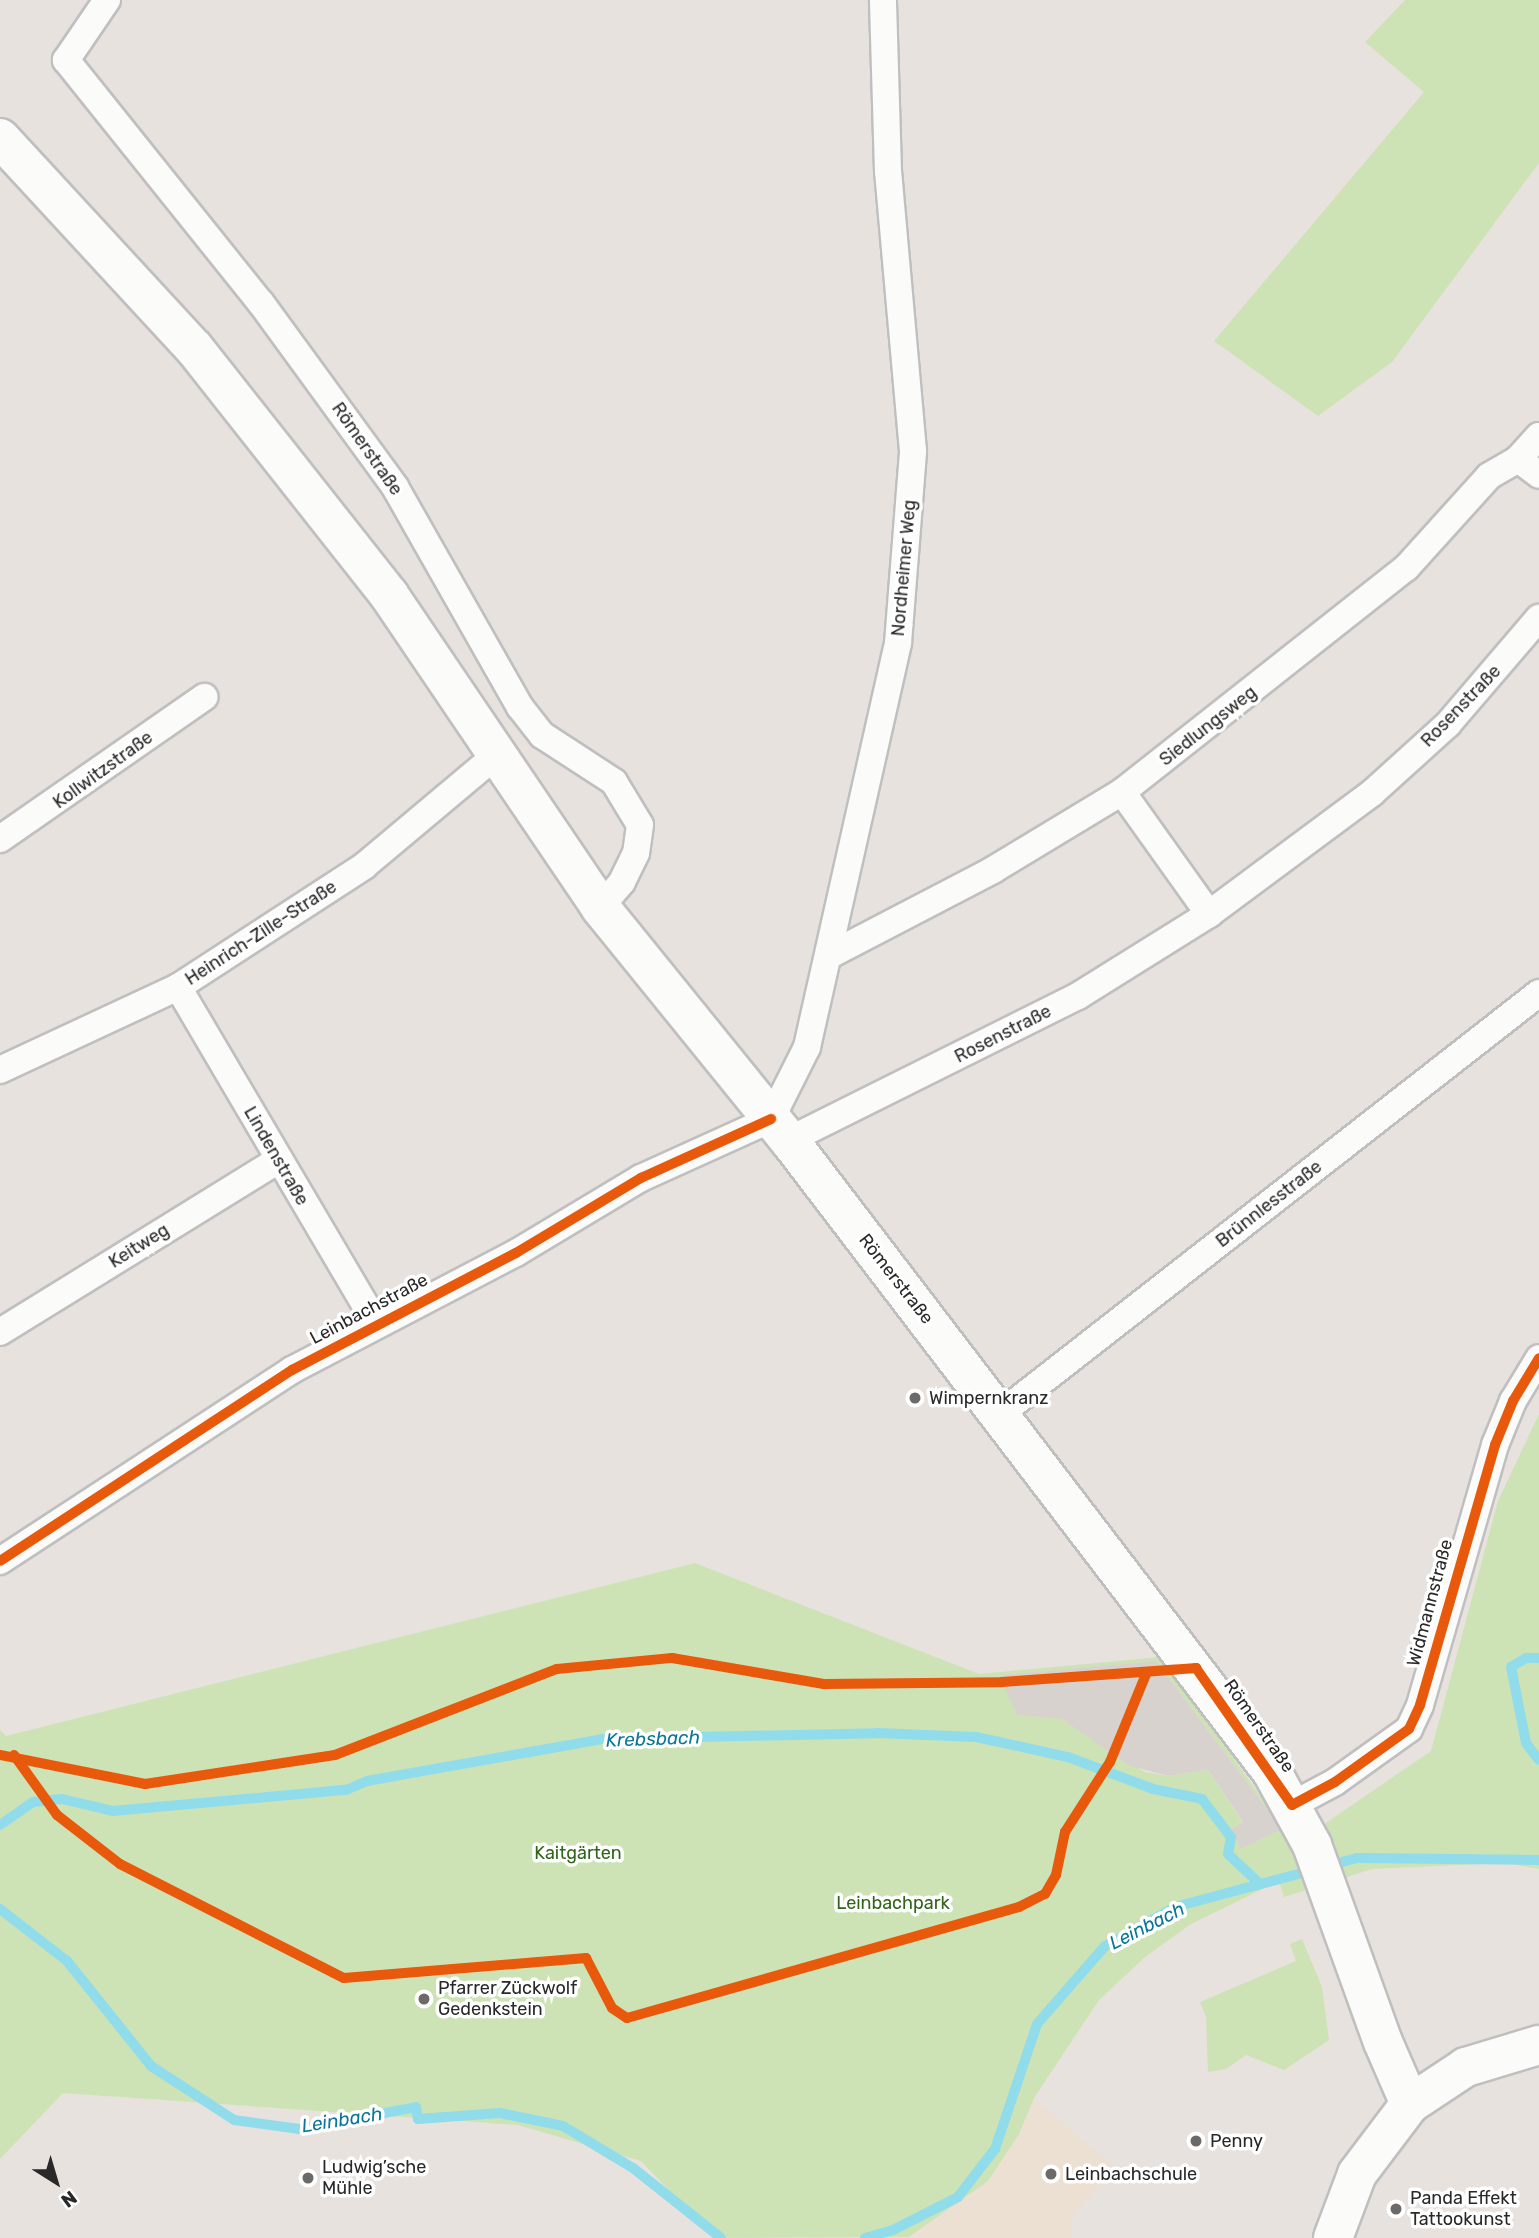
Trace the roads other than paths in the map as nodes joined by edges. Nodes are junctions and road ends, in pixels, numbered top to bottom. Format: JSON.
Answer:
{"nodes":[{"id":1,"x":107,"y":0,"type":"edge"},
{"id":2,"x":883,"y":0,"type":"edge"},
{"id":3,"x":0,"y":138,"type":"edge"},
{"id":4,"x":1539,"y":436,"type":"edge"},
{"id":5,"x":1529,"y":467,"type":"edge"},
{"id":6,"x":1539,"y":618,"type":"edge"},
{"id":7,"x":204,"y":697,"type":"dead end"},
{"id":8,"x":495,"y":756,"type":"junction"},
{"id":9,"x":1122,"y":792,"type":"junction"},
{"id":10,"x":0,"y":839,"type":"edge"},
{"id":11,"x":600,"y":906,"type":"junction"},
{"id":12,"x":1209,"y":914,"type":"junction"},
{"id":13,"x":830,"y":955,"type":"junction"},
{"id":14,"x":178,"y":987,"type":"junction"},
{"id":15,"x":1539,"y":993,"type":"edge"},
{"id":16,"x":0,"y":1070,"type":"edge"},
{"id":17,"x":780,"y":1130,"type":"junction"},
{"id":18,"x":278,"y":1160,"type":"junction"},
{"id":19,"x":376,"y":1324,"type":"junction"},
{"id":20,"x":0,"y":1332,"type":"edge"},
{"id":21,"x":1539,"y":1357,"type":"edge"},
{"id":22,"x":1000,"y":1414,"type":"junction"},
{"id":23,"x":0,"y":1561,"type":"edge"},
{"id":24,"x":1292,"y":1805,"type":"junction"},
{"id":25,"x":1539,"y":2045,"type":"edge"},
{"id":26,"x":1410,"y":2104,"type":"junction"},
{"id":27,"x":1333,"y":2238,"type":"edge"}],
"edges":[{"from":1,"to":11,"type":"street","name":"Römerstraße"},
{"from":2,"to":13,"type":"street","name":"Nordheimer Weg"},
{"from":3,"to":8,"type":"main road","name":"Römerstraße"},
{"from":4,"to":5,"type":"street","name":"Siedlungsweg"},
{"from":5,"to":9,"type":"street","name":"Siedlungsweg"},
{"from":6,"to":12,"type":"street","name":"Rosenstraße"},
{"from":7,"to":10,"type":"street","name":"Kollwitzstraße"},
{"from":8,"to":11,"type":"main road","name":"Römerstraße"},
{"from":8,"to":14,"type":"street","name":"Heinrich-Zille-Straße"},
{"from":9,"to":12,"type":"street"},
{"from":9,"to":13,"type":"street","name":"Siedlungsweg"},
{"from":11,"to":17,"type":"main road","name":"Römerstraße"},
{"from":12,"to":17,"type":"street","name":"Rosenstraße"},
{"from":13,"to":17,"type":"street","name":"Nordheimer Weg"},
{"from":14,"to":16,"type":"street","name":"Heinrich-Zille-Straße"},
{"from":14,"to":18,"type":"street","name":"Lindenstraße"},
{"from":15,"to":22,"type":"street","name":"Brünnlesstraße"},
{"from":17,"to":19,"type":"street","name":"Leinbachstraße"},
{"from":17,"to":22,"type":"main road","name":"Römerstraße"},
{"from":18,"to":19,"type":"street","name":"Lindenstraße"},
{"from":18,"to":20,"type":"street","name":"Keitweg"},
{"from":19,"to":23,"type":"street","name":"Leinbachstraße"},
{"from":21,"to":24,"type":"street","name":"Widmannstraße"},
{"from":22,"to":24,"type":"main road","name":"Römerstraße"},
{"from":24,"to":26,"type":"main road","name":"Römerstraße"},
{"from":25,"to":26,"type":"main road"},
{"from":26,"to":27,"type":"main road"}]}
